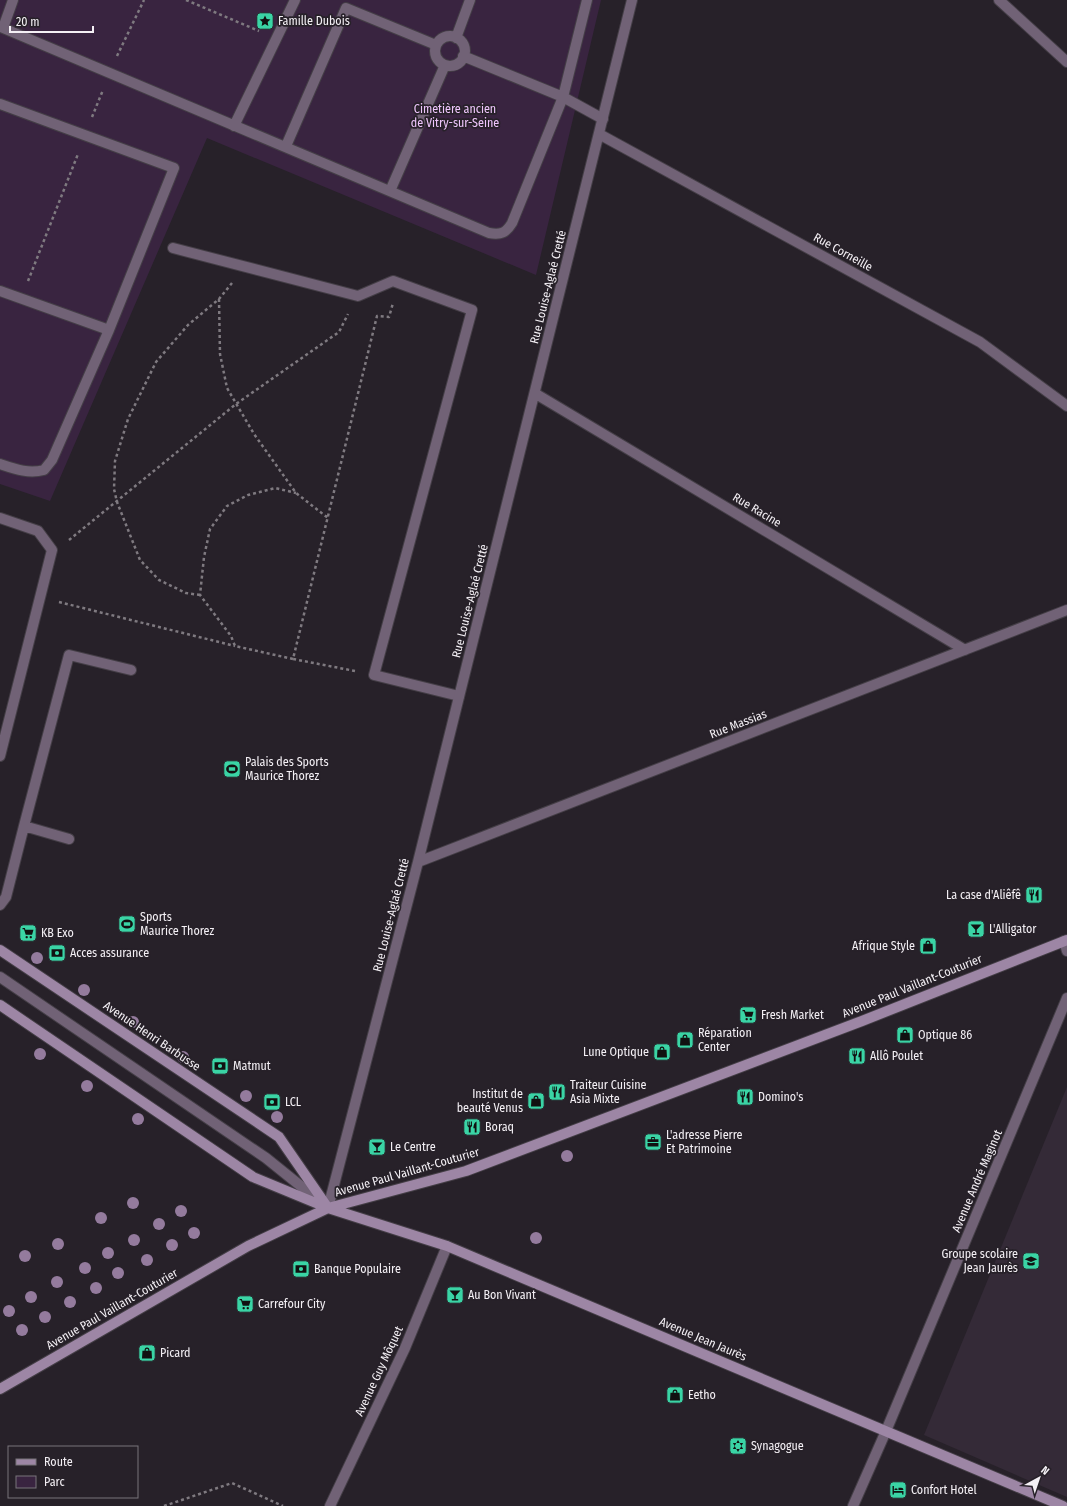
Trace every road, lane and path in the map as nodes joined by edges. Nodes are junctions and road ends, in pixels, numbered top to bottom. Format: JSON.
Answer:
{"nodes":[{"id":1,"x":13,"y":0,"type":"edge"},
{"id":2,"x":186,"y":0,"type":"edge"},
{"id":3,"x":295,"y":0,"type":"edge"},
{"id":4,"x":470,"y":0,"type":"edge"},
{"id":5,"x":587,"y":0,"type":"edge"},
{"id":6,"x":632,"y":0,"type":"edge"},
{"id":7,"x":999,"y":0,"type":"edge"},
{"id":8,"x":348,"y":4,"type":"edge"},
{"id":9,"x":1,"y":31,"type":"edge"},
{"id":10,"x":456,"y":38,"type":"junction"},
{"id":11,"x":276,"y":39,"type":"junction"},
{"id":12,"x":436,"y":45,"type":"junction"},
{"id":13,"x":463,"y":56,"type":"junction"},
{"id":14,"x":1067,"y":62,"type":"edge"},
{"id":15,"x":445,"y":65,"type":"junction"},
{"id":16,"x":563,"y":97,"type":"junction"},
{"id":17,"x":0,"y":104,"type":"edge"},
{"id":18,"x":603,"y":119,"type":"junction"},
{"id":19,"x":234,"y":126,"type":"junction"},
{"id":20,"x":599,"y":134,"type":"junction"},
{"id":21,"x":286,"y":146,"type":"junction"},
{"id":22,"x":390,"y":191,"type":"junction"},
{"id":23,"x":173,"y":248,"type":"dead end"},
{"id":24,"x":245,"y":266,"type":"junction"},
{"id":25,"x":399,"y":283,"type":"junction"},
{"id":26,"x":0,"y":291,"type":"edge"},
{"id":27,"x":358,"y":296,"type":"junction"},
{"id":28,"x":219,"y":299,"type":"junction"},
{"id":29,"x":109,"y":330,"type":"junction"},
{"id":30,"x":536,"y":394,"type":"junction"},
{"id":31,"x":236,"y":404,"type":"junction"},
{"id":32,"x":1067,"y":406,"type":"edge"},
{"id":33,"x":0,"y":464,"type":"edge"},
{"id":34,"x":296,"y":493,"type":"junction"},
{"id":35,"x":117,"y":502,"type":"junction"},
{"id":36,"x":0,"y":518,"type":"edge"},
{"id":37,"x":328,"y":518,"type":"junction"},
{"id":38,"x":52,"y":550,"type":"junction"},
{"id":39,"x":200,"y":595,"type":"junction"},
{"id":40,"x":40,"y":598,"type":"junction"},
{"id":41,"x":1067,"y":610,"type":"edge"},
{"id":42,"x":235,"y":646,"type":"junction"},
{"id":43,"x":965,"y":650,"type":"junction"},
{"id":44,"x":293,"y":659,"type":"junction"},
{"id":45,"x":131,"y":670,"type":"dead end"},
{"id":46,"x":374,"y":675,"type":"junction"},
{"id":47,"x":459,"y":696,"type":"junction"},
{"id":48,"x":0,"y":756,"type":"edge"},
{"id":49,"x":24,"y":826,"type":"junction"},
{"id":50,"x":69,"y":839,"type":"dead end"},
{"id":51,"x":418,"y":862,"type":"junction"},
{"id":52,"x":0,"y":905,"type":"edge"},
{"id":53,"x":1066,"y":940,"type":"edge"},
{"id":54,"x":0,"y":950,"type":"edge"},
{"id":55,"x":1067,"y":951,"type":"edge"},
{"id":56,"x":0,"y":977,"type":"edge"},
{"id":57,"x":1067,"y":998,"type":"edge"},
{"id":58,"x":0,"y":1005,"type":"edge"},
{"id":59,"x":328,"y":1208,"type":"junction"},
{"id":60,"x":448,"y":1246,"type":"junction"},
{"id":61,"x":0,"y":1389,"type":"edge"},
{"id":62,"x":886,"y":1431,"type":"junction"},
{"id":63,"x":164,"y":1506,"type":"edge"},
{"id":64,"x":283,"y":1506,"type":"edge"},
{"id":65,"x":330,"y":1506,"type":"edge"},
{"id":66,"x":853,"y":1506,"type":"edge"},
{"id":67,"x":1064,"y":1506,"type":"edge"}],
"edges":[{"from":1,"to":9,"type":"street"},
{"from":2,"to":11,"type":"path"},
{"from":3,"to":11,"type":"street"},
{"from":4,"to":10,"type":"street"},
{"from":5,"to":16,"type":"street"},
{"from":6,"to":18,"type":"street","name":"Rue Louise-Aglaé Cretté"},
{"from":7,"to":14,"type":"street"},
{"from":8,"to":12,"type":"street"},
{"from":8,"to":21,"type":"street"},
{"from":9,"to":19,"type":"street"},
{"from":10,"to":12,"type":"street"},
{"from":10,"to":13,"type":"street"},
{"from":11,"to":19,"type":"street"},
{"from":12,"to":15,"type":"street"},
{"from":13,"to":15,"type":"street"},
{"from":13,"to":16,"type":"street"},
{"from":15,"to":22,"type":"street"},
{"from":16,"to":18,"type":"street"},
{"from":16,"to":22,"type":"street"},
{"from":17,"to":29,"type":"street"},
{"from":18,"to":20,"type":"street","name":"Rue Louise-Aglaé Cretté"},
{"from":19,"to":21,"type":"street"},
{"from":20,"to":30,"type":"street","name":"Rue Louise-Aglaé Cretté"},
{"from":20,"to":32,"type":"street","name":"Rue Corneille"},
{"from":21,"to":22,"type":"street"},
{"from":23,"to":24,"type":"street"},
{"from":24,"to":27,"type":"street"},
{"from":24,"to":28,"type":"path"},
{"from":25,"to":27,"type":"street"},
{"from":25,"to":37,"type":"path"},
{"from":25,"to":46,"type":"street"},
{"from":26,"to":29,"type":"street"},
{"from":27,"to":31,"type":"path"},
{"from":28,"to":31,"type":"path"},
{"from":28,"to":35,"type":"path"},
{"from":29,"to":33,"type":"street"},
{"from":30,"to":43,"type":"street","name":"Rue Racine"},
{"from":30,"to":47,"type":"street","name":"Rue Louise-Aglaé Cretté"},
{"from":31,"to":34,"type":"path"},
{"from":31,"to":35,"type":"path"},
{"from":34,"to":37,"type":"path"},
{"from":34,"to":39,"type":"path"},
{"from":35,"to":38,"type":"path"},
{"from":35,"to":39,"type":"path"},
{"from":36,"to":38,"type":"street"},
{"from":37,"to":44,"type":"path"},
{"from":38,"to":40,"type":"street"},
{"from":39,"to":42,"type":"path"},
{"from":40,"to":42,"type":"path"},
{"from":40,"to":48,"type":"street"},
{"from":41,"to":43,"type":"street","name":"Rue Massias"},
{"from":42,"to":44,"type":"path"},
{"from":43,"to":51,"type":"street","name":"Rue Massias"},
{"from":44,"to":46,"type":"path"},
{"from":45,"to":49,"type":"street"},
{"from":46,"to":47,"type":"street"},
{"from":47,"to":51,"type":"street","name":"Rue Louise-Aglaé Cretté"},
{"from":49,"to":50,"type":"street"},
{"from":49,"to":52,"type":"street"},
{"from":51,"to":59,"type":"street","name":"Rue Louise-Aglaé Cretté"},
{"from":53,"to":55,"type":"street"},
{"from":53,"to":59,"type":"main road","name":"Avenue Paul Vaillant-Couturier"},
{"from":54,"to":59,"type":"main road","name":"Avenue Henri Barbusse"},
{"from":56,"to":59,"type":"street"},
{"from":57,"to":62,"type":"street","name":"Avenue André Maginot"},
{"from":58,"to":59,"type":"main road"},
{"from":59,"to":60,"type":"main road","name":"Avenue Jean Jaurès"},
{"from":59,"to":61,"type":"main road","name":"Avenue Paul Vaillant-Couturier"},
{"from":60,"to":62,"type":"main road","name":"Avenue Jean Jaurès"},
{"from":60,"to":65,"type":"street","name":"Avenue Guy Môquet"},
{"from":62,"to":66,"type":"street","name":"Avenue André Maginot"},
{"from":62,"to":67,"type":"main road","name":"Avenue Jean Jaurès"},
{"from":63,"to":64,"type":"path"}]}
